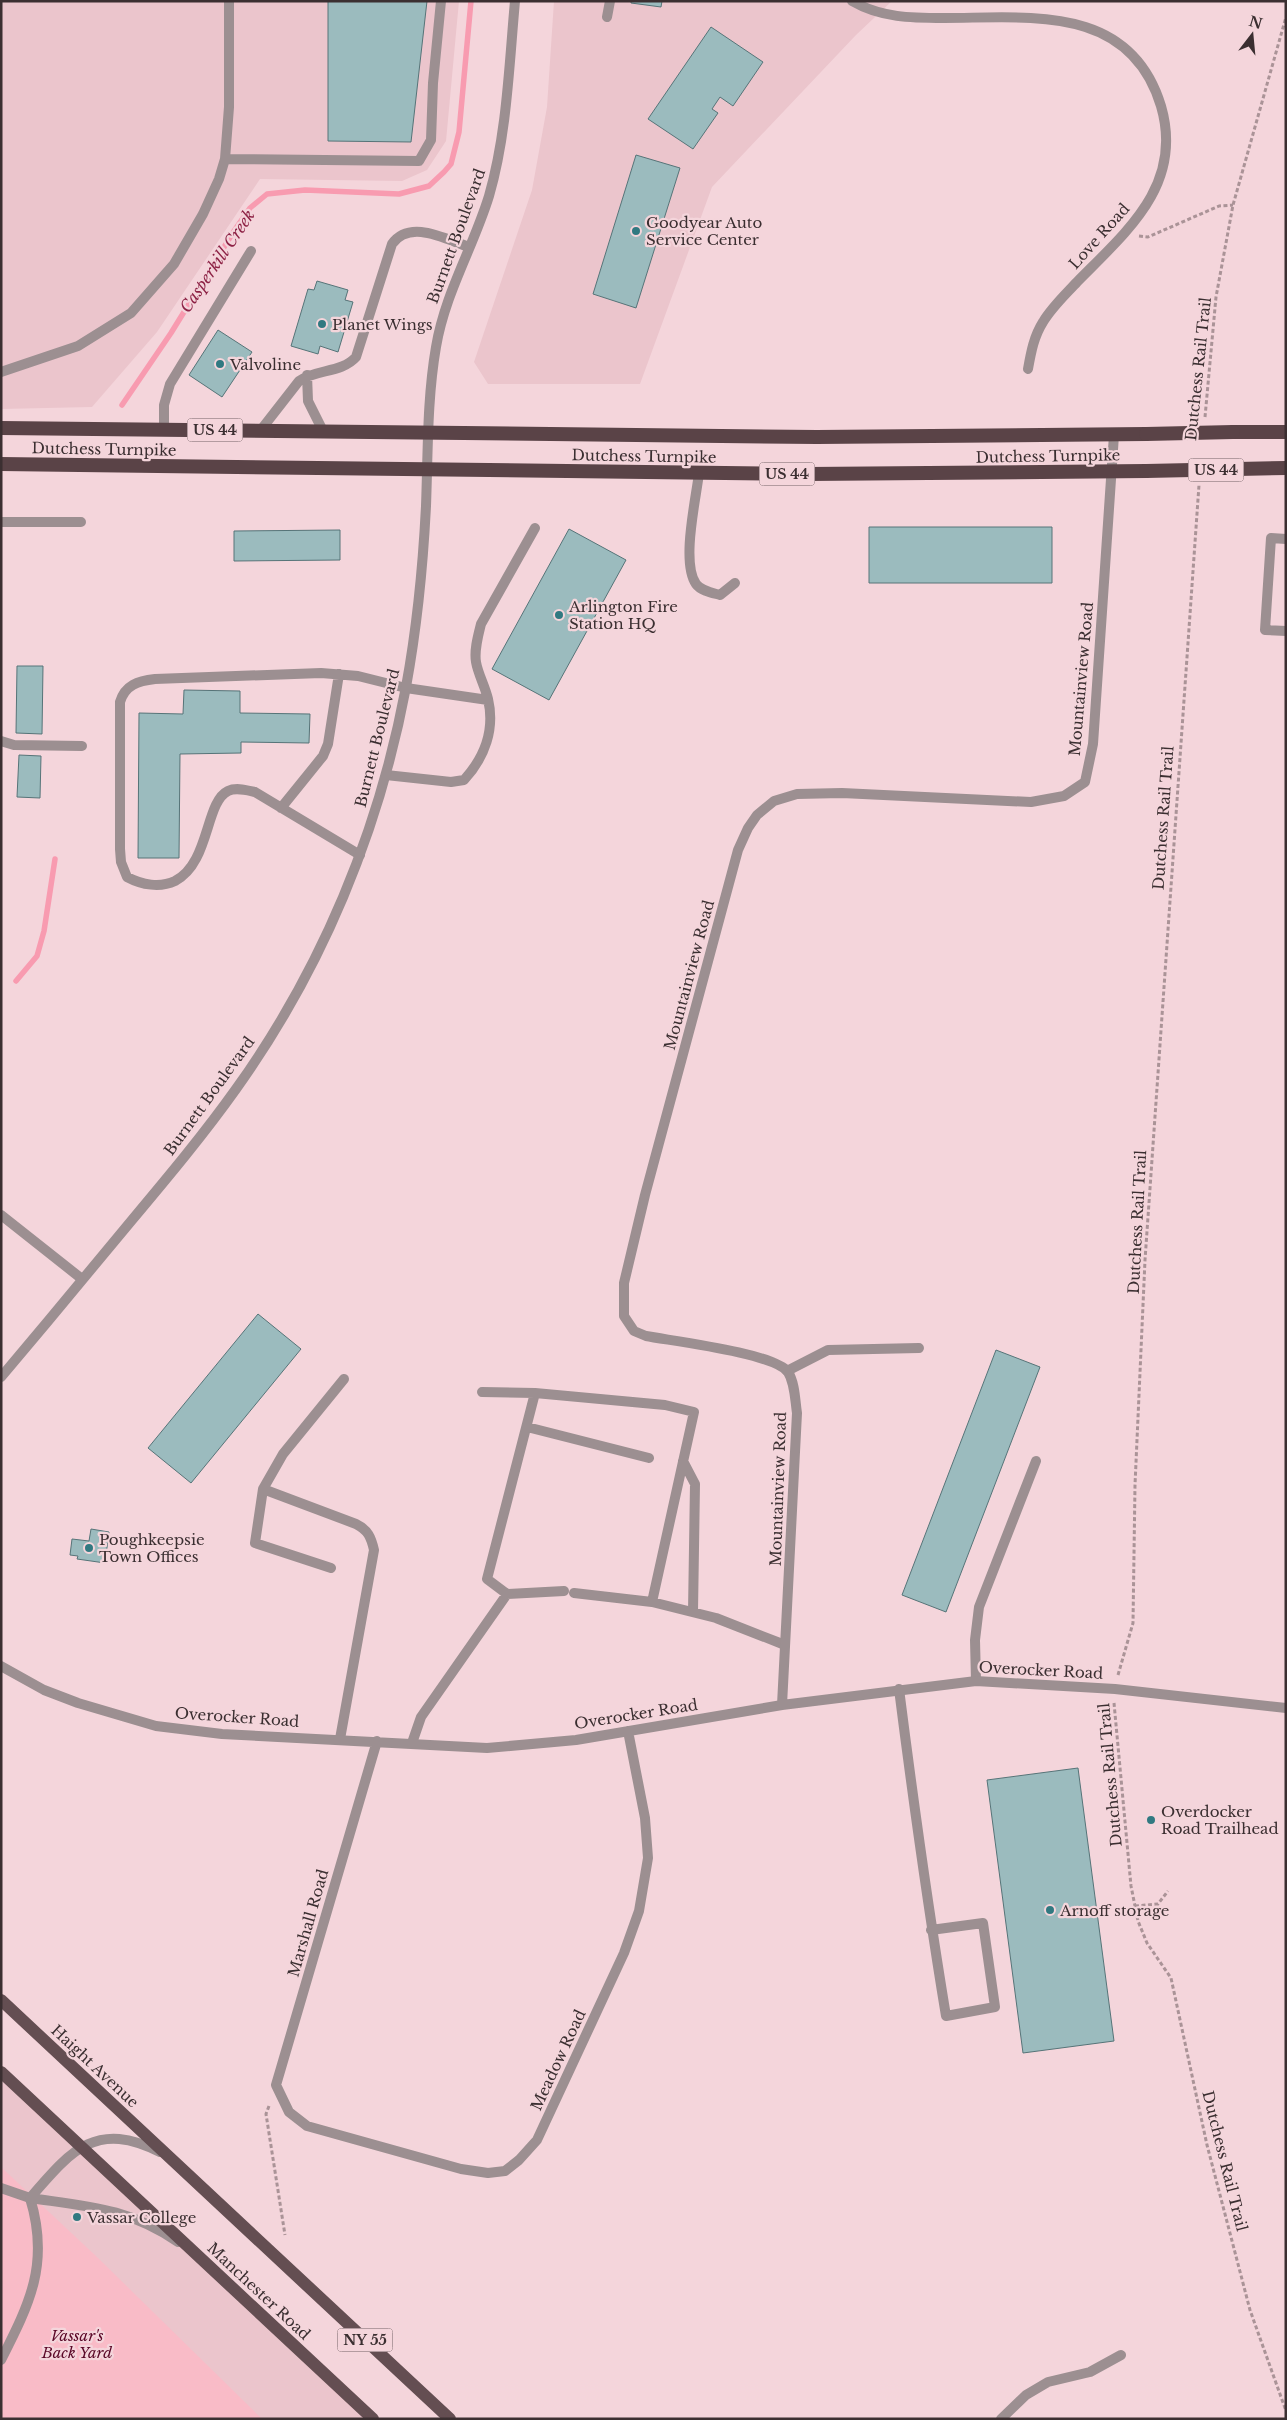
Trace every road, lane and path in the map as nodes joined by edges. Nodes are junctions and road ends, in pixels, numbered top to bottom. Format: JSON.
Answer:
{"nodes":[{"id":1,"x":229,"y":1,"type":"edge"},
{"id":2,"x":441,"y":1,"type":"edge"},
{"id":3,"x":515,"y":1,"type":"edge"},
{"id":4,"x":610,"y":1,"type":"edge"},
{"id":5,"x":852,"y":1,"type":"edge"},
{"id":6,"x":864,"y":4,"type":"edge"},
{"id":7,"x":1286,"y":17,"type":"edge"},
{"id":8,"x":607,"y":18,"type":"dead end"},
{"id":9,"x":225,"y":160,"type":"junction"},
{"id":10,"x":1233,"y":205,"type":"junction"},
{"id":11,"x":1128,"y":230,"type":"junction"},
{"id":12,"x":469,"y":246,"type":"junction"},
{"id":13,"x":251,"y":251,"type":"dead end"},
{"id":14,"x":1028,"y":368,"type":"dead end"},
{"id":15,"x":1,"y":372,"type":"edge"},
{"id":16,"x":307,"y":375,"type":"junction"},
{"id":17,"x":1204,"y":425,"type":"dead end"},
{"id":18,"x":1,"y":428,"type":"edge"},
{"id":19,"x":164,"y":430,"type":"junction"},
{"id":20,"x":260,"y":430,"type":"junction"},
{"id":21,"x":323,"y":431,"type":"junction"},
{"id":22,"x":429,"y":431,"type":"junction"},
{"id":23,"x":1286,"y":432,"type":"edge"},
{"id":24,"x":1114,"y":435,"type":"junction"},
{"id":25,"x":1,"y":464,"type":"edge"},
{"id":26,"x":427,"y":468,"type":"junction"},
{"id":27,"x":1286,"y":468,"type":"edge"},
{"id":28,"x":1112,"y":471,"type":"junction"},
{"id":29,"x":699,"y":473,"type":"junction"},
{"id":30,"x":1199,"y":484,"type":"dead end"},
{"id":31,"x":1,"y":522,"type":"edge"},
{"id":32,"x":81,"y":522,"type":"dead end"},
{"id":33,"x":536,"y":528,"type":"dead end"},
{"id":34,"x":1286,"y":539,"type":"edge"},
{"id":35,"x":735,"y":582,"type":"dead end"},
{"id":36,"x":1286,"y":631,"type":"edge"},
{"id":37,"x":339,"y":674,"type":"junction"},
{"id":38,"x":406,"y":688,"type":"junction"},
{"id":39,"x":488,"y":700,"type":"junction"},
{"id":40,"x":1,"y":741,"type":"edge"},
{"id":41,"x":82,"y":746,"type":"dead end"},
{"id":42,"x":386,"y":775,"type":"junction"},
{"id":43,"x":281,"y":808,"type":"junction"},
{"id":44,"x":360,"y":855,"type":"junction"},
{"id":45,"x":1,"y":1215,"type":"edge"},
{"id":46,"x":82,"y":1280,"type":"junction"},
{"id":47,"x":919,"y":1348,"type":"dead end"},
{"id":48,"x":787,"y":1370,"type":"junction"},
{"id":49,"x":1,"y":1377,"type":"edge"},
{"id":50,"x":344,"y":1379,"type":"dead end"},
{"id":51,"x":482,"y":1392,"type":"dead end"},
{"id":52,"x":535,"y":1393,"type":"junction"},
{"id":53,"x":527,"y":1427,"type":"junction"},
{"id":54,"x":649,"y":1458,"type":"dead end"},
{"id":55,"x":683,"y":1461,"type":"junction"},
{"id":56,"x":1036,"y":1461,"type":"dead end"},
{"id":57,"x":263,"y":1489,"type":"junction"},
{"id":58,"x":330,"y":1568,"type":"dead end"},
{"id":59,"x":507,"y":1594,"type":"junction"},
{"id":60,"x":652,"y":1602,"type":"junction"},
{"id":61,"x":693,"y":1612,"type":"junction"},
{"id":62,"x":785,"y":1645,"type":"junction"},
{"id":63,"x":1,"y":1666,"type":"edge"},
{"id":64,"x":976,"y":1681,"type":"junction"},
{"id":65,"x":900,"y":1689,"type":"junction"},
{"id":66,"x":1115,"y":1689,"type":"junction"},
{"id":67,"x":782,"y":1705,"type":"junction"},
{"id":68,"x":1286,"y":1708,"type":"edge"},
{"id":69,"x":628,"y":1731,"type":"junction"},
{"id":70,"x":340,"y":1739,"type":"junction"},
{"id":71,"x":377,"y":1741,"type":"junction"},
{"id":72,"x":412,"y":1743,"type":"junction"},
{"id":73,"x":1168,"y":1891,"type":"dead end"},
{"id":74,"x":1135,"y":1906,"type":"junction"},
{"id":75,"x":932,"y":1930,"type":"junction"},
{"id":76,"x":1,"y":2000,"type":"edge"},
{"id":77,"x":1,"y":2072,"type":"edge"},
{"id":78,"x":276,"y":2085,"type":"junction"},
{"id":79,"x":80,"y":2146,"type":"junction"},
{"id":80,"x":166,"y":2155,"type":"junction"},
{"id":81,"x":1,"y":2188,"type":"edge"},
{"id":82,"x":30,"y":2198,"type":"junction"},
{"id":83,"x":285,"y":2236,"type":"dead end"},
{"id":84,"x":192,"y":2252,"type":"junction"},
{"id":85,"x":1122,"y":2355,"type":"dead end"},
{"id":86,"x":1,"y":2360,"type":"edge"},
{"id":87,"x":1286,"y":2411,"type":"edge"},
{"id":88,"x":373,"y":2419,"type":"edge"},
{"id":89,"x":450,"y":2419,"type":"edge"},
{"id":90,"x":1001,"y":2419,"type":"edge"}],
"edges":[{"from":1,"to":9,"type":"street"},
{"from":2,"to":9,"type":"street"},
{"from":3,"to":12,"type":"street","name":"Burnett Boulevard"},
{"from":4,"to":8,"type":"street"},
{"from":5,"to":6,"type":"street","name":"Love Road"},
{"from":6,"to":11,"type":"street","name":"Love Road"},
{"from":7,"to":10,"type":"path","name":"Dutchess Rail Trail"},
{"from":9,"to":15,"type":"street"},
{"from":10,"to":11,"type":"path"},
{"from":10,"to":17,"type":"path","name":"Dutchess Rail Trail"},
{"from":11,"to":14,"type":"street","name":"Love Road"},
{"from":12,"to":16,"type":"street"},
{"from":12,"to":22,"type":"street","name":"Burnett Boulevard"},
{"from":13,"to":19,"type":"street"},
{"from":16,"to":20,"type":"street"},
{"from":16,"to":21,"type":"street"},
{"from":18,"to":19,"type":"highway","name":"Dutchess Turnpike","number":"US 44"},
{"from":19,"to":20,"type":"highway","name":"Dutchess Turnpike","number":"US 44"},
{"from":20,"to":21,"type":"highway","name":"Dutchess Turnpike","number":"US 44"},
{"from":21,"to":22,"type":"highway","name":"Dutchess Turnpike","number":"US 44"},
{"from":22,"to":24,"type":"highway","name":"Dutchess Turnpike","number":"US 44"},
{"from":22,"to":26,"type":"street","name":"Burnett Boulevard"},
{"from":23,"to":24,"type":"highway","name":"Dutchess Turnpike","number":"US 44","bridge":true},
{"from":24,"to":28,"type":"street","name":"Mountainview Road"},
{"from":25,"to":26,"type":"highway","name":"Dutchess Turnpike","number":"US 44"},
{"from":26,"to":29,"type":"highway","name":"Dutchess Turnpike","number":"US 44"},
{"from":26,"to":38,"type":"street","name":"Burnett Boulevard"},
{"from":27,"to":28,"type":"highway","name":"Dutchess Turnpike","number":"US 44","bridge":true},
{"from":28,"to":29,"type":"highway","name":"Dutchess Turnpike","number":"US 44"},
{"from":28,"to":48,"type":"street","name":"Mountainview Road"},
{"from":29,"to":35,"type":"street"},
{"from":30,"to":66,"type":"path","name":"Dutchess Rail Trail"},
{"from":31,"to":32,"type":"street"},
{"from":33,"to":39,"type":"street"},
{"from":34,"to":36,"type":"street"},
{"from":37,"to":38,"type":"street"},
{"from":37,"to":43,"type":"street"},
{"from":37,"to":43,"type":"street"},
{"from":38,"to":39,"type":"street"},
{"from":38,"to":42,"type":"street","name":"Burnett Boulevard"},
{"from":39,"to":42,"type":"street"},
{"from":40,"to":41,"type":"street"},
{"from":42,"to":44,"type":"street","name":"Burnett Boulevard"},
{"from":43,"to":44,"type":"street"},
{"from":44,"to":46,"type":"street","name":"Burnett Boulevard"},
{"from":45,"to":46,"type":"street"},
{"from":46,"to":49,"type":"street","name":"Burnett Boulevard"},
{"from":47,"to":48,"type":"street"},
{"from":48,"to":62,"type":"street","name":"Mountainview Road"},
{"from":50,"to":57,"type":"street"},
{"from":51,"to":52,"type":"street"},
{"from":52,"to":53,"type":"street"},
{"from":52,"to":55,"type":"street"},
{"from":53,"to":54,"type":"street"},
{"from":53,"to":59,"type":"street"},
{"from":55,"to":60,"type":"street"},
{"from":55,"to":61,"type":"street"},
{"from":56,"to":64,"type":"street"},
{"from":57,"to":58,"type":"street"},
{"from":57,"to":70,"type":"street"},
{"from":59,"to":60,"type":"street"},
{"from":59,"to":72,"type":"street"},
{"from":60,"to":61,"type":"street"},
{"from":61,"to":62,"type":"street"},
{"from":62,"to":67,"type":"street","name":"Mountainview Road"},
{"from":63,"to":70,"type":"street","name":"Overocker Road"},
{"from":64,"to":65,"type":"street","name":"Overocker Road"},
{"from":64,"to":66,"type":"street","name":"Overocker Road"},
{"from":65,"to":67,"type":"street","name":"Overocker Road"},
{"from":65,"to":75,"type":"street"},
{"from":66,"to":68,"type":"street","name":"Overocker Road"},
{"from":66,"to":74,"type":"path","name":"Dutchess Rail Trail"},
{"from":67,"to":69,"type":"street","name":"Overocker Road"},
{"from":69,"to":72,"type":"street","name":"Overocker Road"},
{"from":69,"to":78,"type":"street","name":"Meadow Road"},
{"from":70,"to":71,"type":"street","name":"Overocker Road"},
{"from":71,"to":72,"type":"street","name":"Overocker Road"},
{"from":71,"to":78,"type":"street","name":"Marshall Road"},
{"from":73,"to":74,"type":"path"},
{"from":74,"to":87,"type":"path","name":"Dutchess Rail Trail"},
{"from":75,"to":75,"type":"street"},
{"from":76,"to":80,"type":"main road","name":"Haight Avenue","number":"NY 55"},
{"from":77,"to":79,"type":"main road"},
{"from":78,"to":83,"type":"path"},
{"from":79,"to":80,"type":"street"},
{"from":79,"to":82,"type":"street"},
{"from":79,"to":84,"type":"main road","name":"Manchester Road"},
{"from":80,"to":89,"type":"main road","number":"NY 55"},
{"from":81,"to":82,"type":"street"},
{"from":82,"to":84,"type":"street"},
{"from":82,"to":86,"type":"street"},
{"from":84,"to":88,"type":"main road","name":"Manchester Road"},
{"from":85,"to":90,"type":"street"}]}
